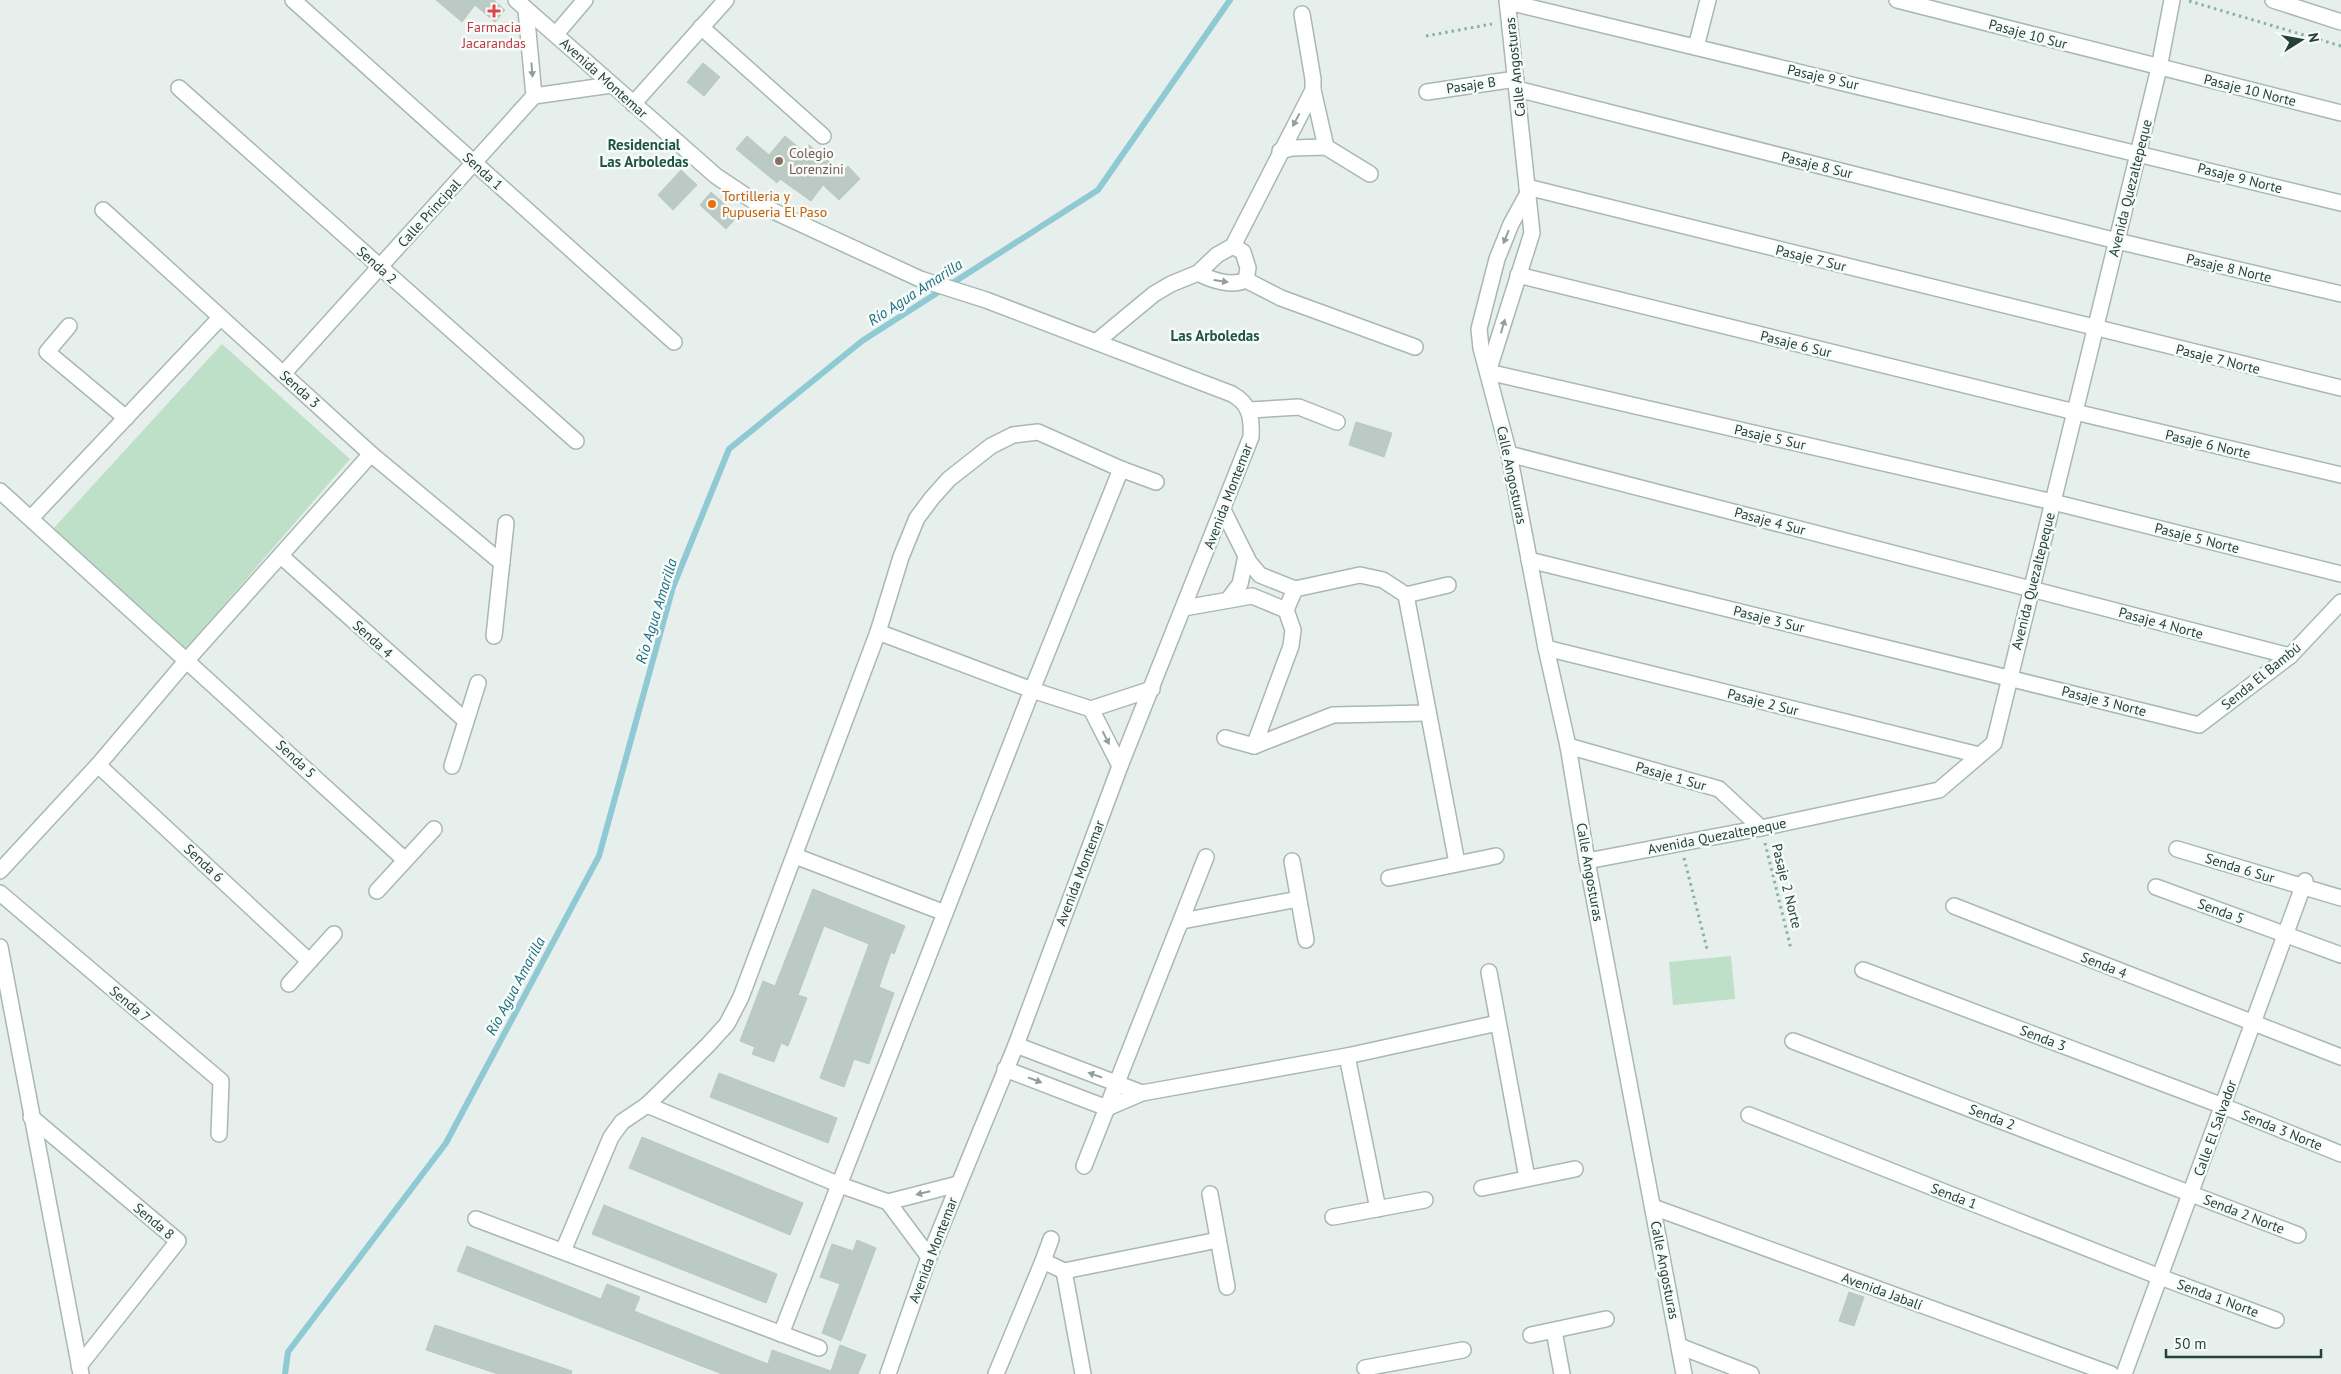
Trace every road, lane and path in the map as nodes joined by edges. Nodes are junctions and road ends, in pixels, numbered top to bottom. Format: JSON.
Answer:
{"nodes":[{"id":1,"x":293,"y":0,"type":"edge"},
{"id":2,"x":585,"y":0,"type":"edge"},
{"id":3,"x":726,"y":0,"type":"edge"},
{"id":4,"x":1708,"y":0,"type":"edge"},
{"id":5,"x":1897,"y":0,"type":"edge"},
{"id":6,"x":2172,"y":0,"type":"edge"},
{"id":7,"x":2186,"y":0,"type":"edge"},
{"id":8,"x":2273,"y":0,"type":"edge"},
{"id":9,"x":1508,"y":1,"type":"edge"},
{"id":10,"x":521,"y":5,"type":"edge"},
{"id":11,"x":1302,"y":14,"type":"dead end"},
{"id":12,"x":1510,"y":20,"type":"junction"},
{"id":13,"x":2341,"y":22,"type":"edge"},
{"id":14,"x":701,"y":27,"type":"junction"},
{"id":15,"x":556,"y":34,"type":"junction"},
{"id":16,"x":1426,"y":36,"type":"dead end"},
{"id":17,"x":2341,"y":46,"type":"edge"},
{"id":18,"x":1696,"y":47,"type":"junction"},
{"id":19,"x":2159,"y":68,"type":"junction"},
{"id":20,"x":1517,"y":84,"type":"junction"},
{"id":21,"x":612,"y":85,"type":"junction"},
{"id":22,"x":178,"y":88,"type":"dead end"},
{"id":23,"x":1313,"y":90,"type":"junction"},
{"id":24,"x":1427,"y":92,"type":"dead end"},
{"id":25,"x":534,"y":96,"type":"junction"},
{"id":26,"x":632,"y":104,"type":"junction"},
{"id":27,"x":2341,"y":113,"type":"edge"},
{"id":28,"x":823,"y":136,"type":"dead end"},
{"id":29,"x":1326,"y":146,"type":"junction"},
{"id":30,"x":1280,"y":151,"type":"junction"},
{"id":31,"x":2138,"y":153,"type":"junction"},
{"id":32,"x":474,"y":163,"type":"junction"},
{"id":33,"x":1370,"y":174,"type":"dead end"},
{"id":34,"x":1528,"y":190,"type":"junction"},
{"id":35,"x":2341,"y":203,"type":"edge"},
{"id":36,"x":102,"y":210,"type":"dead end"},
{"id":37,"x":2117,"y":241,"type":"junction"},
{"id":38,"x":1233,"y":246,"type":"junction"},
{"id":39,"x":380,"y":268,"type":"junction"},
{"id":40,"x":1198,"y":273,"type":"junction"},
{"id":41,"x":1518,"y":275,"type":"junction"},
{"id":42,"x":1246,"y":280,"type":"junction"},
{"id":43,"x":2341,"y":294,"type":"edge"},
{"id":44,"x":220,"y":318,"type":"junction"},
{"id":45,"x":70,"y":326,"type":"dead end"},
{"id":46,"x":2095,"y":329,"type":"junction"},
{"id":47,"x":674,"y":342,"type":"dead end"},
{"id":48,"x":1096,"y":342,"type":"junction"},
{"id":49,"x":1415,"y":347,"type":"dead end"},
{"id":50,"x":1488,"y":372,"type":"junction"},
{"id":51,"x":283,"y":374,"type":"junction"},
{"id":52,"x":2341,"y":388,"type":"edge"},
{"id":53,"x":1250,"y":410,"type":"junction"},
{"id":54,"x":2075,"y":412,"type":"junction"},
{"id":55,"x":126,"y":418,"type":"junction"},
{"id":56,"x":1337,"y":422,"type":"dead end"},
{"id":57,"x":576,"y":441,"type":"dead end"},
{"id":58,"x":372,"y":454,"type":"junction"},
{"id":59,"x":1509,"y":454,"type":"junction"},
{"id":60,"x":1121,"y":469,"type":"junction"},
{"id":61,"x":2341,"y":475,"type":"edge"},
{"id":62,"x":1156,"y":482,"type":"dead end"},
{"id":63,"x":0,"y":491,"type":"edge"},
{"id":64,"x":2053,"y":502,"type":"junction"},
{"id":65,"x":1223,"y":510,"type":"junction"},
{"id":66,"x":31,"y":518,"type":"junction"},
{"id":67,"x":506,"y":522,"type":"dead end"},
{"id":68,"x":281,"y":556,"type":"junction"},
{"id":69,"x":1246,"y":556,"type":"junction"},
{"id":70,"x":1529,"y":560,"type":"junction"},
{"id":71,"x":502,"y":563,"type":"junction"},
{"id":72,"x":2341,"y":574,"type":"edge"},
{"id":73,"x":1448,"y":585,"type":"dead end"},
{"id":74,"x":1296,"y":589,"type":"junction"},
{"id":75,"x":2031,"y":589,"type":"junction"},
{"id":76,"x":1406,"y":595,"type":"junction"},
{"id":77,"x":1228,"y":600,"type":"junction"},
{"id":78,"x":2341,"y":602,"type":"edge"},
{"id":79,"x":1184,"y":608,"type":"junction"},
{"id":80,"x":1286,"y":610,"type":"junction"},
{"id":81,"x":878,"y":632,"type":"junction"},
{"id":82,"x":494,"y":636,"type":"dead end"},
{"id":83,"x":1546,"y":648,"type":"junction"},
{"id":84,"x":2290,"y":656,"type":"junction"},
{"id":85,"x":187,"y":660,"type":"junction"},
{"id":86,"x":2010,"y":678,"type":"junction"},
{"id":87,"x":478,"y":683,"type":"dead end"},
{"id":88,"x":1152,"y":689,"type":"junction"},
{"id":89,"x":1032,"y":690,"type":"junction"},
{"id":90,"x":1091,"y":709,"type":"junction"},
{"id":91,"x":1427,"y":712,"type":"junction"},
{"id":92,"x":466,"y":721,"type":"junction"},
{"id":93,"x":2199,"y":725,"type":"joint"},
{"id":94,"x":1225,"y":738,"type":"dead end"},
{"id":95,"x":1254,"y":746,"type":"junction"},
{"id":96,"x":1568,"y":746,"type":"junction"},
{"id":97,"x":1979,"y":755,"type":"junction"},
{"id":98,"x":98,"y":764,"type":"junction"},
{"id":99,"x":452,"y":766,"type":"dead end"},
{"id":100,"x":1120,"y":766,"type":"junction"},
{"id":101,"x":1761,"y":828,"type":"junction"},
{"id":102,"x":434,"y":829,"type":"dead end"},
{"id":103,"x":1681,"y":843,"type":"junction"},
{"id":104,"x":2177,"y":849,"type":"dead end"},
{"id":105,"x":796,"y":856,"type":"junction"},
{"id":106,"x":1496,"y":856,"type":"dead end"},
{"id":107,"x":1206,"y":857,"type":"dead end"},
{"id":108,"x":404,"y":859,"type":"junction"},
{"id":109,"x":1292,"y":861,"type":"dead end"},
{"id":110,"x":1587,"y":861,"type":"junction"},
{"id":111,"x":1457,"y":863,"type":"junction"},
{"id":112,"x":0,"y":871,"type":"edge"},
{"id":113,"x":1389,"y":878,"type":"dead end"},
{"id":114,"x":2304,"y":884,"type":"junction"},
{"id":115,"x":2156,"y":887,"type":"dead end"},
{"id":116,"x":377,"y":891,"type":"dead end"},
{"id":117,"x":0,"y":893,"type":"edge"},
{"id":118,"x":2341,"y":898,"type":"edge"},
{"id":119,"x":1298,"y":899,"type":"junction"},
{"id":120,"x":1954,"y":906,"type":"dead end"},
{"id":121,"x":945,"y":913,"type":"junction"},
{"id":122,"x":1182,"y":921,"type":"junction"},
{"id":123,"x":334,"y":934,"type":"dead end"},
{"id":124,"x":2286,"y":935,"type":"junction"},
{"id":125,"x":1306,"y":940,"type":"dead end"},
{"id":126,"x":0,"y":947,"type":"edge"},
{"id":127,"x":1707,"y":950,"type":"dead end"},
{"id":128,"x":1791,"y":950,"type":"dead end"},
{"id":129,"x":2341,"y":956,"type":"edge"},
{"id":130,"x":309,"y":961,"type":"junction"},
{"id":131,"x":1863,"y":970,"type":"dead end"},
{"id":132,"x":1489,"y":972,"type":"dead end"},
{"id":133,"x":289,"y":984,"type":"dead end"},
{"id":134,"x":1498,"y":1023,"type":"junction"},
{"id":135,"x":2253,"y":1024,"type":"junction"},
{"id":136,"x":1793,"y":1041,"type":"dead end"},
{"id":137,"x":1016,"y":1045,"type":"junction"},
{"id":138,"x":1347,"y":1056,"type":"junction"},
{"id":139,"x":2341,"y":1057,"type":"edge"},
{"id":140,"x":1005,"y":1069,"type":"junction"},
{"id":141,"x":1117,"y":1083,"type":"junction"},
{"id":142,"x":1142,"y":1093,"type":"junction"},
{"id":143,"x":647,"y":1105,"type":"junction"},
{"id":144,"x":2223,"y":1106,"type":"junction"},
{"id":145,"x":1107,"y":1108,"type":"junction"},
{"id":146,"x":1748,"y":1115,"type":"dead end"},
{"id":147,"x":31,"y":1117,"type":"junction"},
{"id":148,"x":219,"y":1134,"type":"dead end"},
{"id":149,"x":2341,"y":1154,"type":"edge"},
{"id":150,"x":1084,"y":1166,"type":"dead end"},
{"id":151,"x":1575,"y":1169,"type":"dead end"},
{"id":152,"x":1527,"y":1178,"type":"junction"},
{"id":153,"x":958,"y":1184,"type":"junction"},
{"id":154,"x":840,"y":1185,"type":"junction"},
{"id":155,"x":1482,"y":1188,"type":"dead end"},
{"id":156,"x":1210,"y":1194,"type":"dead end"},
{"id":157,"x":2190,"y":1194,"type":"junction"},
{"id":158,"x":1426,"y":1200,"type":"dead end"},
{"id":159,"x":888,"y":1202,"type":"junction"},
{"id":160,"x":1652,"y":1207,"type":"junction"},
{"id":161,"x":1378,"y":1209,"type":"junction"},
{"id":162,"x":1333,"y":1217,"type":"dead end"},
{"id":163,"x":476,"y":1220,"type":"dead end"},
{"id":164,"x":2298,"y":1235,"type":"dead end"},
{"id":165,"x":1051,"y":1239,"type":"dead end"},
{"id":166,"x":1218,"y":1240,"type":"junction"},
{"id":167,"x":562,"y":1251,"type":"junction"},
{"id":168,"x":929,"y":1257,"type":"junction"},
{"id":169,"x":1043,"y":1261,"type":"junction"},
{"id":170,"x":1064,"y":1271,"type":"junction"},
{"id":171,"x":2160,"y":1277,"type":"junction"},
{"id":172,"x":1227,"y":1287,"type":"dead end"},
{"id":173,"x":1606,"y":1319,"type":"dead end"},
{"id":174,"x":2276,"y":1320,"type":"dead end"},
{"id":175,"x":1554,"y":1331,"type":"junction"},
{"id":176,"x":781,"y":1334,"type":"junction"},
{"id":177,"x":1531,"y":1335,"type":"dead end"},
{"id":178,"x":1679,"y":1346,"type":"junction"},
{"id":179,"x":819,"y":1348,"type":"dead end"},
{"id":180,"x":1463,"y":1350,"type":"dead end"},
{"id":181,"x":1366,"y":1368,"type":"dead end"},
{"id":182,"x":1400,"y":1368,"type":"edge"},
{"id":183,"x":80,"y":1370,"type":"edge"},
{"id":184,"x":888,"y":1374,"type":"edge"},
{"id":185,"x":996,"y":1374,"type":"edge"},
{"id":186,"x":1083,"y":1374,"type":"edge"},
{"id":187,"x":1562,"y":1374,"type":"edge"},
{"id":188,"x":1684,"y":1374,"type":"edge"},
{"id":189,"x":1751,"y":1374,"type":"edge"},
{"id":190,"x":2110,"y":1374,"type":"edge"},
{"id":191,"x":2124,"y":1374,"type":"edge"}],
"edges":[{"from":1,"to":32,"type":"street","name":"Senda 1"},
{"from":2,"to":15,"type":"street"},
{"from":3,"to":14,"type":"street"},
{"from":4,"to":18,"type":"street"},
{"from":5,"to":19,"type":"street","name":"Pasaje 10 Sur"},
{"from":6,"to":19,"type":"street","name":"Avenida Quezaltepeque"},
{"from":7,"to":17,"type":"path"},
{"from":8,"to":13,"type":"street"},
{"from":9,"to":12,"type":"street","name":"Calle Angosturas"},
{"from":9,"to":18,"type":"street","name":"Pasaje 9 Sur"},
{"from":10,"to":15,"type":"street","name":"Avenida Montemar"},
{"from":10,"to":25,"type":"street","one_way":true},
{"from":11,"to":23,"type":"street"},
{"from":12,"to":16,"type":"path"},
{"from":12,"to":20,"type":"street","name":"Calle Angosturas"},
{"from":14,"to":26,"type":"street"},
{"from":14,"to":28,"type":"street"},
{"from":15,"to":21,"type":"street","name":"Avenida Montemar"},
{"from":18,"to":31,"type":"street","name":"Pasaje 9 Sur"},
{"from":19,"to":27,"type":"street","name":"Pasaje 10 Norte"},
{"from":19,"to":31,"type":"street","name":"Avenida Quezaltepeque"},
{"from":20,"to":24,"type":"street","name":"Pasaje B"},
{"from":20,"to":34,"type":"street","name":"Calle Angosturas"},
{"from":20,"to":37,"type":"street","name":"Pasaje 8 Sur"},
{"from":21,"to":25,"type":"street"},
{"from":21,"to":26,"type":"street","name":"Avenida Montemar"},
{"from":22,"to":39,"type":"street","name":"Senda 2"},
{"from":23,"to":29,"type":"street"},
{"from":23,"to":30,"type":"street","one_way":true},
{"from":25,"to":32,"type":"street","name":"Calle Principal"},
{"from":26,"to":48,"type":"street","name":"Avenida Montemar"},
{"from":29,"to":30,"type":"street"},
{"from":29,"to":33,"type":"street"},
{"from":30,"to":38,"type":"street"},
{"from":31,"to":35,"type":"street","name":"Pasaje 9 Norte"},
{"from":31,"to":37,"type":"street","name":"Avenida Quezaltepeque"},
{"from":32,"to":39,"type":"street","name":"Calle Principal"},
{"from":32,"to":47,"type":"street","name":"Senda 1"},
{"from":34,"to":41,"type":"street","name":"Calle Angosturas"},
{"from":34,"to":46,"type":"street","name":"Pasaje 7 Sur"},
{"from":34,"to":50,"type":"street","name":"Calle Angosturas","one_way":true},
{"from":36,"to":44,"type":"street","name":"Senda 3"},
{"from":37,"to":43,"type":"street","name":"Pasaje 8 Norte"},
{"from":37,"to":46,"type":"street","name":"Avenida Quezaltepeque"},
{"from":38,"to":40,"type":"street"},
{"from":38,"to":42,"type":"street"},
{"from":39,"to":51,"type":"street","name":"Calle Principal"},
{"from":39,"to":57,"type":"street","name":"Senda 2"},
{"from":40,"to":42,"type":"street","one_way":true},
{"from":40,"to":48,"type":"street"},
{"from":50,"to":41,"type":"street","name":"Calle Angosturas","one_way":true},
{"from":41,"to":54,"type":"street","name":"Pasaje 6 Sur"},
{"from":42,"to":49,"type":"street"},
{"from":44,"to":51,"type":"street","name":"Senda 3"},
{"from":44,"to":55,"type":"street"},
{"from":45,"to":55,"type":"street"},
{"from":46,"to":52,"type":"street","name":"Pasaje 7 Norte"},
{"from":46,"to":54,"type":"street","name":"Avenida Quezaltepeque"},
{"from":48,"to":53,"type":"street","name":"Avenida Montemar"},
{"from":50,"to":59,"type":"street","name":"Calle Angosturas"},
{"from":50,"to":64,"type":"street","name":"Pasaje 5 Sur"},
{"from":51,"to":58,"type":"street","name":"Senda 3"},
{"from":53,"to":56,"type":"street"},
{"from":53,"to":65,"type":"street","name":"Avenida Montemar"},
{"from":54,"to":61,"type":"street","name":"Pasaje 6 Norte"},
{"from":54,"to":64,"type":"street","name":"Avenida Quezaltepeque"},
{"from":55,"to":66,"type":"street"},
{"from":58,"to":68,"type":"street"},
{"from":58,"to":71,"type":"street","name":"Senda 3"},
{"from":59,"to":70,"type":"street","name":"Calle Angosturas"},
{"from":59,"to":75,"type":"street","name":"Pasaje 4 Sur"},
{"from":60,"to":62,"type":"street"},
{"from":60,"to":81,"type":"street"},
{"from":60,"to":89,"type":"street"},
{"from":63,"to":66,"type":"street","name":"Senda 5"},
{"from":64,"to":72,"type":"street","name":"Pasaje 5 Norte"},
{"from":64,"to":75,"type":"street","name":"Avenida Quezaltepeque"},
{"from":65,"to":69,"type":"street"},
{"from":65,"to":79,"type":"street","name":"Avenida Montemar"},
{"from":66,"to":85,"type":"street","name":"Senda 5"},
{"from":67,"to":71,"type":"street"},
{"from":68,"to":85,"type":"street"},
{"from":68,"to":92,"type":"street","name":"Senda 4"},
{"from":69,"to":74,"type":"street"},
{"from":69,"to":77,"type":"street"},
{"from":70,"to":83,"type":"street","name":"Calle Angosturas"},
{"from":70,"to":86,"type":"street","name":"Pasaje 3 Sur"},
{"from":71,"to":82,"type":"street"},
{"from":73,"to":76,"type":"street"},
{"from":74,"to":76,"type":"street"},
{"from":74,"to":80,"type":"street"},
{"from":75,"to":84,"type":"street","name":"Pasaje 4 Norte"},
{"from":75,"to":86,"type":"street","name":"Avenida Quezaltepeque"},
{"from":76,"to":91,"type":"street"},
{"from":77,"to":79,"type":"street"},
{"from":77,"to":80,"type":"street"},
{"from":78,"to":84,"type":"street","name":"Senda El Bambú"},
{"from":79,"to":88,"type":"street","name":"Avenida Montemar"},
{"from":80,"to":95,"type":"street"},
{"from":81,"to":89,"type":"street"},
{"from":81,"to":105,"type":"street"},
{"from":83,"to":96,"type":"street","name":"Calle Angosturas"},
{"from":83,"to":97,"type":"street","name":"Pasaje 2 Sur"},
{"from":84,"to":93,"type":"street","name":"Senda El Bambú"},
{"from":85,"to":98,"type":"street"},
{"from":85,"to":108,"type":"street","name":"Senda 5"},
{"from":86,"to":93,"type":"street","name":"Pasaje 3 Norte"},
{"from":86,"to":97,"type":"street","name":"Avenida Quezaltepeque"},
{"from":87,"to":92,"type":"street"},
{"from":88,"to":90,"type":"street"},
{"from":88,"to":100,"type":"street","name":"Avenida Montemar"},
{"from":89,"to":90,"type":"street"},
{"from":89,"to":121,"type":"street"},
{"from":90,"to":100,"type":"street","one_way":true},
{"from":91,"to":95,"type":"street"},
{"from":91,"to":111,"type":"street"},
{"from":92,"to":99,"type":"street"},
{"from":94,"to":95,"type":"street"},
{"from":96,"to":101,"type":"street","name":"Pasaje 1 Sur"},
{"from":96,"to":110,"type":"street","name":"Calle Angosturas"},
{"from":97,"to":101,"type":"street","name":"Avenida Quezaltepeque"},
{"from":98,"to":112,"type":"street"},
{"from":98,"to":130,"type":"street","name":"Senda 6"},
{"from":100,"to":137,"type":"street","name":"Avenida Montemar"},
{"from":101,"to":103,"type":"street","name":"Avenida Quezaltepeque"},
{"from":101,"to":128,"type":"path","name":"Pasaje 2 Norte"},
{"from":102,"to":108,"type":"street"},
{"from":103,"to":110,"type":"street","name":"Avenida Quezaltepeque"},
{"from":103,"to":127,"type":"path"},
{"from":104,"to":114,"type":"street","name":"Senda 6 Sur"},
{"from":105,"to":121,"type":"street"},
{"from":105,"to":143,"type":"street"},
{"from":106,"to":111,"type":"street"},
{"from":107,"to":122,"type":"street"},
{"from":108,"to":116,"type":"street"},
{"from":109,"to":119,"type":"street"},
{"from":110,"to":160,"type":"street","name":"Calle Angosturas"},
{"from":111,"to":113,"type":"street"},
{"from":114,"to":118,"type":"street","name":"Senda 6 Sur"},
{"from":114,"to":124,"type":"street","name":"Calle El Salvador"},
{"from":115,"to":124,"type":"street","name":"Senda 5"},
{"from":117,"to":148,"type":"street","name":"Senda 7"},
{"from":119,"to":122,"type":"street"},
{"from":119,"to":125,"type":"street"},
{"from":120,"to":135,"type":"street","name":"Senda 4"},
{"from":121,"to":154,"type":"street"},
{"from":122,"to":141,"type":"street"},
{"from":123,"to":130,"type":"street"},
{"from":124,"to":129,"type":"street","name":"Senda 5"},
{"from":124,"to":135,"type":"street","name":"Calle El Salvador"},
{"from":126,"to":147,"type":"street"},
{"from":130,"to":133,"type":"street"},
{"from":131,"to":144,"type":"street","name":"Senda 3"},
{"from":132,"to":134,"type":"street"},
{"from":134,"to":138,"type":"street"},
{"from":134,"to":152,"type":"street"},
{"from":135,"to":139,"type":"street","name":"Senda 4"},
{"from":135,"to":144,"type":"street","name":"Calle El Salvador"},
{"from":136,"to":157,"type":"street","name":"Senda 2"},
{"from":137,"to":140,"type":"street","name":"Avenida Montemar"},
{"from":141,"to":137,"type":"street","one_way":true},
{"from":138,"to":142,"type":"street"},
{"from":138,"to":161,"type":"street"},
{"from":140,"to":145,"type":"street","one_way":true},
{"from":140,"to":153,"type":"street","name":"Avenida Montemar"},
{"from":141,"to":142,"type":"street"},
{"from":141,"to":145,"type":"street"},
{"from":142,"to":145,"type":"street"},
{"from":143,"to":154,"type":"street"},
{"from":143,"to":167,"type":"street"},
{"from":144,"to":149,"type":"street","name":"Senda 3 Norte"},
{"from":144,"to":157,"type":"street","name":"Calle El Salvador"},
{"from":145,"to":150,"type":"street"},
{"from":146,"to":171,"type":"street","name":"Senda 1"},
{"from":147,"to":183,"type":"street"},
{"from":147,"to":183,"type":"street","name":"Senda 8"},
{"from":151,"to":152,"type":"street"},
{"from":152,"to":155,"type":"street"},
{"from":153,"to":159,"type":"street","one_way":true},
{"from":153,"to":168,"type":"street","name":"Avenida Montemar"},
{"from":154,"to":159,"type":"street"},
{"from":154,"to":176,"type":"street"},
{"from":156,"to":166,"type":"street"},
{"from":157,"to":164,"type":"street","name":"Senda 2 Norte"},
{"from":157,"to":171,"type":"street","name":"Calle El Salvador"},
{"from":158,"to":161,"type":"street"},
{"from":159,"to":168,"type":"street"},
{"from":160,"to":178,"type":"street","name":"Calle Angosturas"},
{"from":160,"to":190,"type":"street","name":"Avenida Jabalí"},
{"from":161,"to":162,"type":"street"},
{"from":163,"to":167,"type":"street"},
{"from":165,"to":169,"type":"street"},
{"from":166,"to":170,"type":"street"},
{"from":166,"to":172,"type":"street"},
{"from":167,"to":176,"type":"street"},
{"from":168,"to":184,"type":"street","name":"Avenida Montemar"},
{"from":169,"to":170,"type":"street"},
{"from":169,"to":185,"type":"street"},
{"from":170,"to":186,"type":"street"},
{"from":171,"to":174,"type":"street","name":"Senda 1 Norte"},
{"from":171,"to":191,"type":"street","name":"Calle El Salvador"},
{"from":173,"to":175,"type":"street"},
{"from":175,"to":177,"type":"street"},
{"from":175,"to":187,"type":"street"},
{"from":176,"to":179,"type":"street"},
{"from":178,"to":188,"type":"street","name":"Calle Angosturas"},
{"from":178,"to":189,"type":"street"},
{"from":180,"to":182,"type":"street"},
{"from":181,"to":182,"type":"street"}]}
